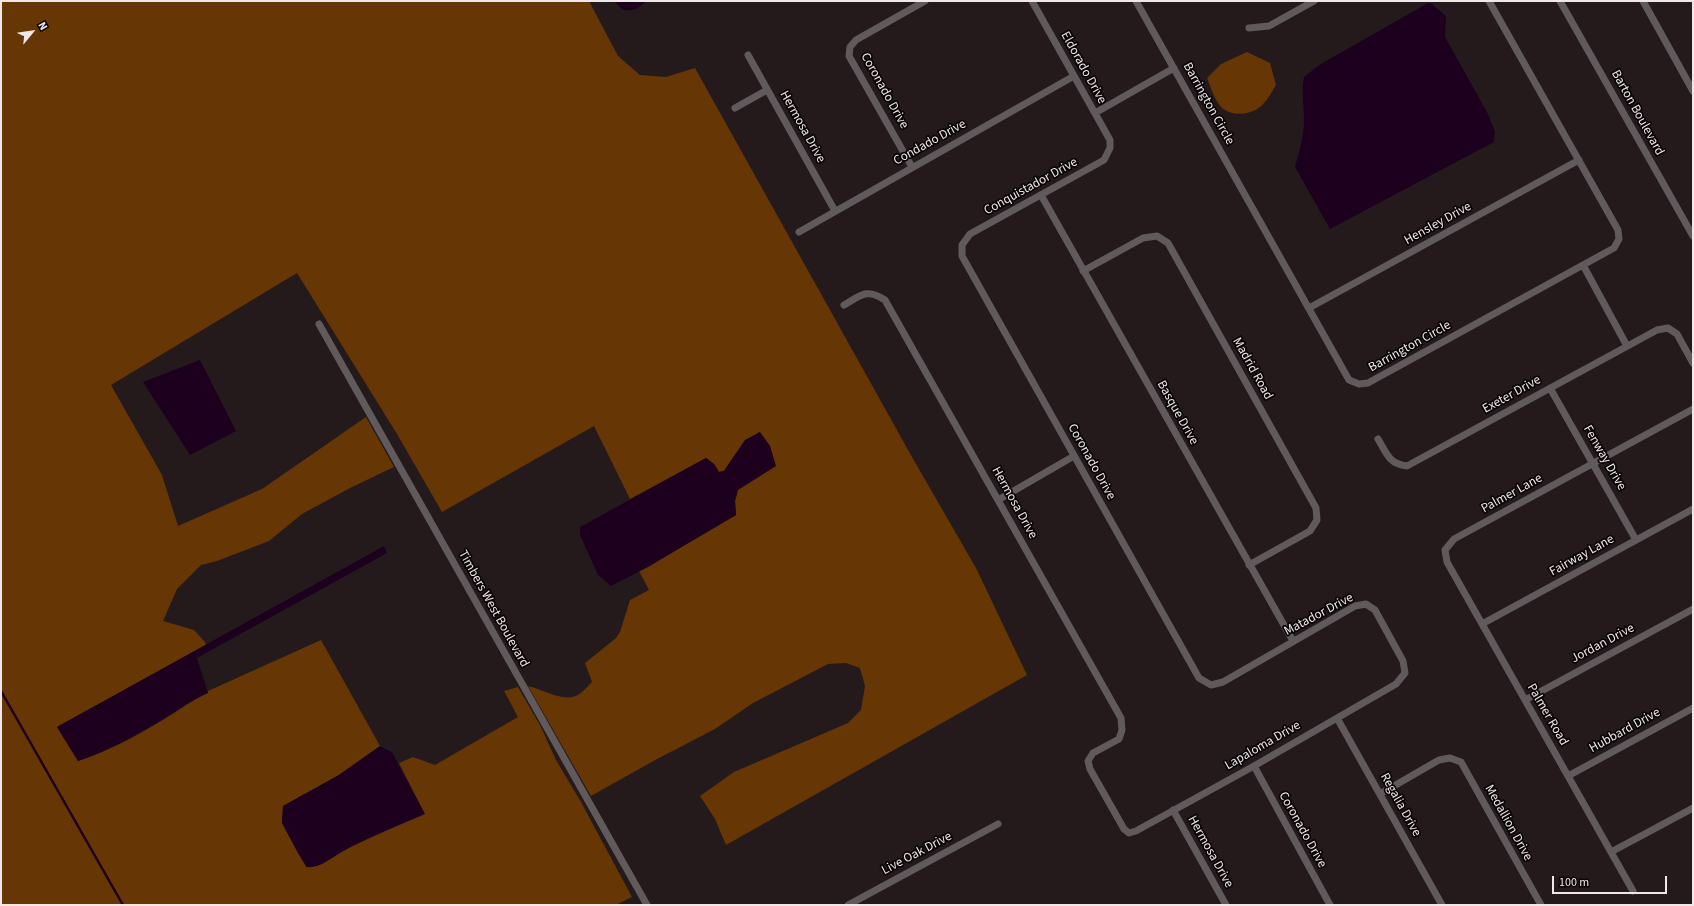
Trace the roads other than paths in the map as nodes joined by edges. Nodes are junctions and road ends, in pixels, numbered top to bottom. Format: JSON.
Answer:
{"nodes":[{"id":1,"x":926,"y":1,"type":"edge"},
{"id":2,"x":1032,"y":1,"type":"edge"},
{"id":3,"x":1136,"y":1,"type":"edge"},
{"id":4,"x":1314,"y":1,"type":"edge"},
{"id":5,"x":1489,"y":1,"type":"edge"},
{"id":6,"x":1560,"y":1,"type":"edge"},
{"id":7,"x":1643,"y":1,"type":"edge"},
{"id":8,"x":1249,"y":28,"type":"dead end"},
{"id":9,"x":748,"y":54,"type":"dead end"},
{"id":10,"x":1174,"y":68,"type":"junction"},
{"id":11,"x":1074,"y":76,"type":"junction"},
{"id":12,"x":767,"y":90,"type":"junction"},
{"id":13,"x":1693,"y":91,"type":"edge"},
{"id":14,"x":735,"y":108,"type":"dead end"},
{"id":15,"x":1095,"y":112,"type":"junction"},
{"id":16,"x":1110,"y":148,"type":"joint"},
{"id":17,"x":1579,"y":160,"type":"junction"},
{"id":18,"x":912,"y":167,"type":"junction"},
{"id":19,"x":1040,"y":195,"type":"junction"},
{"id":20,"x":835,"y":211,"type":"junction"},
{"id":21,"x":799,"y":232,"type":"dead end"},
{"id":22,"x":1693,"y":236,"type":"edge"},
{"id":23,"x":962,"y":245,"type":"joint"},
{"id":24,"x":1583,"y":265,"type":"junction"},
{"id":25,"x":1083,"y":272,"type":"junction"},
{"id":26,"x":844,"y":305,"type":"dead end"},
{"id":27,"x":1309,"y":308,"type":"junction"},
{"id":28,"x":319,"y":324,"type":"dead end"},
{"id":29,"x":1626,"y":346,"type":"junction"},
{"id":30,"x":1693,"y":363,"type":"edge"},
{"id":31,"x":1550,"y":388,"type":"junction"},
{"id":32,"x":1693,"y":409,"type":"edge"},
{"id":33,"x":1378,"y":439,"type":"dead end"},
{"id":34,"x":1074,"y":456,"type":"junction"},
{"id":35,"x":1593,"y":464,"type":"junction"},
{"id":36,"x":998,"y":500,"type":"junction"},
{"id":37,"x":1693,"y":509,"type":"edge"},
{"id":38,"x":1636,"y":540,"type":"junction"},
{"id":39,"x":1445,"y":550,"type":"joint"},
{"id":40,"x":1249,"y":565,"type":"junction"},
{"id":41,"x":1693,"y":609,"type":"edge"},
{"id":42,"x":1482,"y":624,"type":"junction"},
{"id":43,"x":1293,"y":641,"type":"junction"},
{"id":44,"x":1404,"y":673,"type":"joint"},
{"id":45,"x":1211,"y":685,"type":"joint"},
{"id":46,"x":1525,"y":700,"type":"junction"},
{"id":47,"x":1693,"y":708,"type":"edge"},
{"id":48,"x":1337,"y":718,"type":"junction"},
{"id":49,"x":1254,"y":766,"type":"junction"},
{"id":50,"x":1568,"y":776,"type":"junction"},
{"id":51,"x":1380,"y":794,"type":"junction"},
{"id":52,"x":1693,"y":808,"type":"edge"},
{"id":53,"x":1174,"y":810,"type":"junction"},
{"id":54,"x":998,"y":824,"type":"dead end"},
{"id":55,"x":1130,"y":833,"type":"joint"},
{"id":56,"x":1611,"y":852,"type":"junction"},
{"id":57,"x":1633,"y":891,"type":"dead end"},
{"id":58,"x":647,"y":905,"type":"edge"},
{"id":59,"x":848,"y":905,"type":"edge"},
{"id":60,"x":1226,"y":905,"type":"edge"},
{"id":61,"x":1330,"y":905,"type":"edge"},
{"id":62,"x":1442,"y":905,"type":"edge"},
{"id":63,"x":1541,"y":905,"type":"edge"}],
"edges":[{"from":1,"to":18,"type":"street","name":"Coronado Drive"},
{"from":2,"to":11,"type":"street","name":"Eldorado Drive"},
{"from":3,"to":10,"type":"street","name":"Barrington Circle"},
{"from":4,"to":8,"type":"street"},
{"from":5,"to":17,"type":"street","name":"Barrington Circle"},
{"from":6,"to":22,"type":"street","name":"Barton Boulevard"},
{"from":7,"to":13,"type":"street"},
{"from":9,"to":12,"type":"street","name":"Hermosa Drive"},
{"from":10,"to":15,"type":"street"},
{"from":10,"to":27,"type":"street","name":"Barrington Circle"},
{"from":11,"to":15,"type":"street","name":"Eldorado Drive"},
{"from":11,"to":18,"type":"street","name":"Condado Drive"},
{"from":12,"to":14,"type":"street"},
{"from":12,"to":20,"type":"street","name":"Hermosa Drive"},
{"from":15,"to":16,"type":"street","name":"Eldorado Drive"},
{"from":16,"to":19,"type":"street","name":"Conquistador Drive"},
{"from":17,"to":24,"type":"street","name":"Barrington Circle"},
{"from":17,"to":27,"type":"street","name":"Hensley Drive"},
{"from":18,"to":20,"type":"street","name":"Condado Drive"},
{"from":19,"to":23,"type":"street","name":"Conquistador Drive"},
{"from":19,"to":25,"type":"street","name":"Basque Drive"},
{"from":20,"to":21,"type":"street","name":"Condado Drive"},
{"from":23,"to":34,"type":"street","name":"Coronado Drive"},
{"from":24,"to":27,"type":"street","name":"Barrington Circle"},
{"from":24,"to":29,"type":"street"},
{"from":25,"to":40,"type":"street","name":"Basque Drive"},
{"from":25,"to":40,"type":"street","name":"Madrid Road"},
{"from":26,"to":36,"type":"street","name":"Hermosa Drive"},
{"from":28,"to":58,"type":"street","name":"Timbers West Boulevard"},
{"from":29,"to":30,"type":"street","name":"Exeter Drive"},
{"from":29,"to":31,"type":"street","name":"Exeter Drive"},
{"from":31,"to":33,"type":"street","name":"Exeter Drive"},
{"from":31,"to":35,"type":"street","name":"Fenway Drive"},
{"from":32,"to":35,"type":"street","name":"Palmer Lane"},
{"from":34,"to":36,"type":"street"},
{"from":34,"to":45,"type":"street","name":"Coronado Drive"},
{"from":35,"to":38,"type":"street","name":"Fenway Drive"},
{"from":35,"to":39,"type":"street","name":"Palmer Lane"},
{"from":36,"to":55,"type":"street","name":"Hermosa Drive"},
{"from":37,"to":38,"type":"street","name":"Fairway Lane"},
{"from":38,"to":42,"type":"street","name":"Fairway Lane"},
{"from":39,"to":42,"type":"street","name":"Palmer Road"},
{"from":40,"to":43,"type":"street","name":"Basque Drive"},
{"from":41,"to":46,"type":"street","name":"Jordan Drive"},
{"from":42,"to":46,"type":"street","name":"Palmer Road"},
{"from":43,"to":44,"type":"street","name":"Matador Drive"},
{"from":43,"to":45,"type":"street","name":"Matador Drive"},
{"from":44,"to":48,"type":"street","name":"Lapaloma Drive"},
{"from":46,"to":50,"type":"street","name":"Palmer Road"},
{"from":47,"to":50,"type":"street","name":"Hubbard Drive"},
{"from":48,"to":49,"type":"street","name":"Lapaloma Drive"},
{"from":48,"to":51,"type":"street","name":"Regalia Drive"},
{"from":49,"to":53,"type":"street","name":"Lapaloma Drive"},
{"from":49,"to":61,"type":"street","name":"Coronado Drive"},
{"from":50,"to":56,"type":"street","name":"Palmer Road"},
{"from":51,"to":62,"type":"street","name":"Regalia Drive"},
{"from":51,"to":63,"type":"street","name":"Medallion Drive"},
{"from":52,"to":56,"type":"street"},
{"from":53,"to":55,"type":"street","name":"Lapaloma Drive"},
{"from":53,"to":60,"type":"street","name":"Hermosa Drive"},
{"from":54,"to":59,"type":"street","name":"Live Oak Drive"},
{"from":56,"to":57,"type":"street","name":"Palmer Road"}]}
